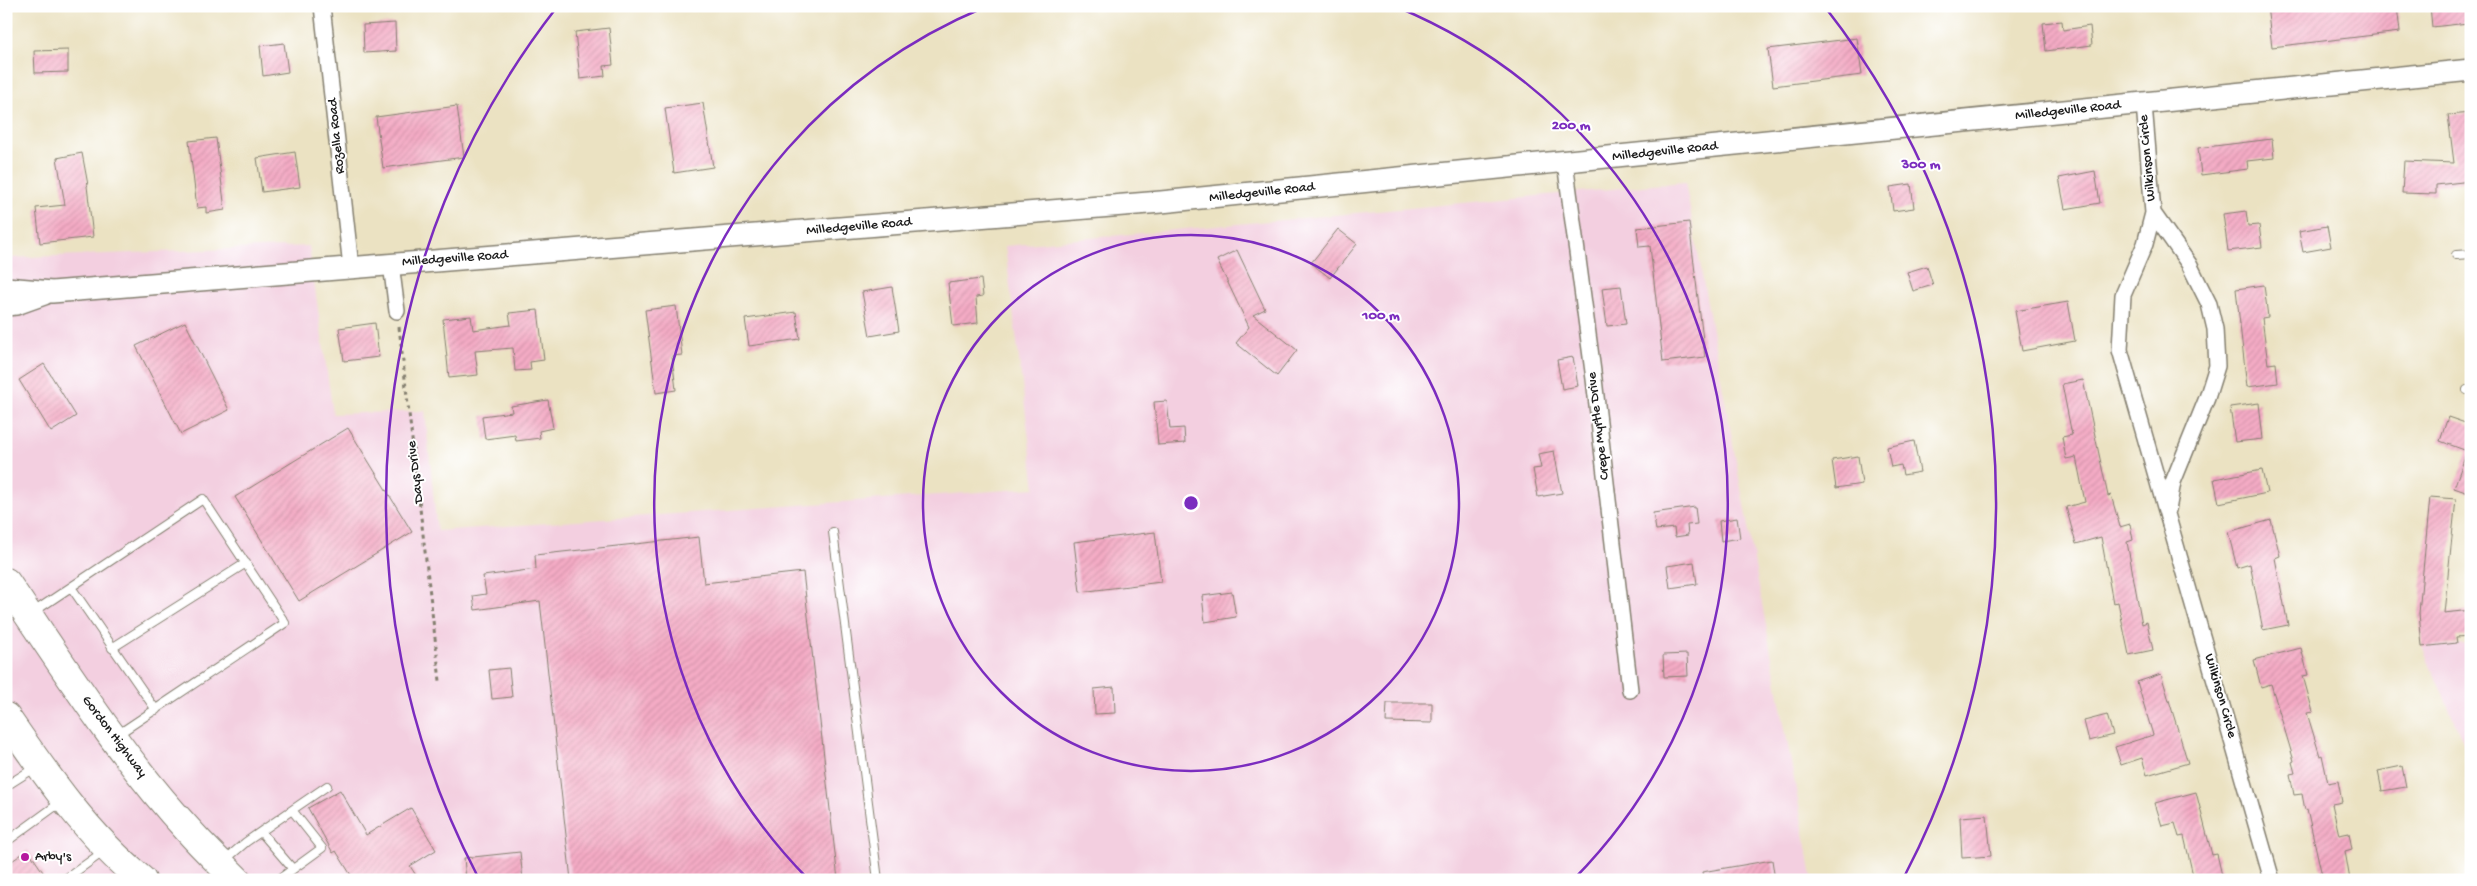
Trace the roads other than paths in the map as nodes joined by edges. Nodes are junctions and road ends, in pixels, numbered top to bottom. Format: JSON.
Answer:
{"nodes":[{"id":1,"x":322,"y":6,"type":"edge"},
{"id":2,"x":2471,"y":70,"type":"edge"},
{"id":3,"x":2144,"y":104,"type":"junction"},
{"id":4,"x":1564,"y":162,"type":"junction"},
{"id":5,"x":2153,"y":213,"type":"junction"},
{"id":6,"x":2471,"y":254,"type":"edge"},
{"id":7,"x":2456,"y":255,"type":"dead end"},
{"id":8,"x":391,"y":264,"type":"junction"},
{"id":9,"x":351,"y":267,"type":"junction"},
{"id":10,"x":6,"y":288,"type":"edge"},
{"id":11,"x":52,"y":292,"type":"junction"},
{"id":12,"x":6,"y":305,"type":"edge"},
{"id":13,"x":397,"y":311,"type":"road end"},
{"id":14,"x":2168,"y":512,"type":"junction"},
{"id":15,"x":833,"y":532,"type":"dead end"},
{"id":16,"x":246,"y":563,"type":"junction"},
{"id":17,"x":6,"y":582,"type":"edge"},
{"id":18,"x":71,"y":587,"type":"junction"},
{"id":19,"x":29,"y":616,"type":"junction"},
{"id":20,"x":112,"y":648,"type":"junction"},
{"id":21,"x":1630,"y":690,"type":"dead end"},
{"id":22,"x":156,"y":710,"type":"junction"},
{"id":23,"x":6,"y":717,"type":"edge"},
{"id":24,"x":114,"y":738,"type":"junction"},
{"id":25,"x":39,"y":764,"type":"junction"},
{"id":26,"x":6,"y":786,"type":"edge"},
{"id":27,"x":327,"y":786,"type":"dead end"},
{"id":28,"x":65,"y":799,"type":"junction"},
{"id":29,"x":292,"y":810,"type":"junction"},
{"id":30,"x":261,"y":832,"type":"junction"},
{"id":31,"x":6,"y":842,"type":"edge"},
{"id":32,"x":107,"y":849,"type":"junction"},
{"id":33,"x":292,"y":868,"type":"junction"},
{"id":34,"x":229,"y":872,"type":"edge"},
{"id":35,"x":64,"y":880,"type":"edge"},
{"id":36,"x":142,"y":880,"type":"edge"},
{"id":37,"x":278,"y":880,"type":"edge"},
{"id":38,"x":878,"y":880,"type":"edge"},
{"id":39,"x":2272,"y":880,"type":"edge"}],
"edges":[{"from":1,"to":9,"type":"street","name":"Rozella Road"},
{"from":2,"to":3,"type":"street","name":"Milledgeville Road"},
{"from":3,"to":4,"type":"street","name":"Milledgeville Road"},
{"from":3,"to":5,"type":"street","name":"Wilkinson Circle"},
{"from":4,"to":8,"type":"street","name":"Milledgeville Road"},
{"from":4,"to":21,"type":"street","name":"Crepe Myrtle Drive"},
{"from":5,"to":14,"type":"street","name":"Wilkinson Circle"},
{"from":5,"to":14,"type":"street","name":"Wilkinson Circle"},
{"from":6,"to":7,"type":"lane"},
{"from":8,"to":9,"type":"street","name":"Milledgeville Road"},
{"from":8,"to":13,"type":"street"},
{"from":9,"to":11,"type":"street","name":"Milledgeville Road"},
{"from":10,"to":11,"type":"street","name":"Milledgeville Road"},
{"from":11,"to":12,"type":"street","name":"Milledgeville Road"},
{"from":14,"to":39,"type":"street","name":"Wilkinson Circle"},
{"from":15,"to":38,"type":"lane"},
{"from":16,"to":18,"type":"lane"},
{"from":16,"to":20,"type":"lane"},
{"from":16,"to":22,"type":"lane"},
{"from":17,"to":19,"type":"highway","name":"Gordon Highway"},
{"from":18,"to":19,"type":"lane"},
{"from":18,"to":20,"type":"lane"},
{"from":19,"to":24,"type":"highway","name":"Gordon Highway"},
{"from":20,"to":22,"type":"lane"},
{"from":22,"to":24,"type":"lane"},
{"from":23,"to":25,"type":"highway"},
{"from":24,"to":34,"type":"highway","name":"Gordon Highway"},
{"from":25,"to":26,"type":"lane"},
{"from":25,"to":28,"type":"highway"},
{"from":27,"to":29,"type":"lane"},
{"from":28,"to":31,"type":"lane"},
{"from":28,"to":32,"type":"highway"},
{"from":29,"to":30,"type":"lane"},
{"from":29,"to":33,"type":"lane"},
{"from":30,"to":33,"type":"lane"},
{"from":30,"to":34,"type":"lane"},
{"from":32,"to":35,"type":"lane"},
{"from":32,"to":36,"type":"highway"},
{"from":33,"to":37,"type":"lane"}]}
